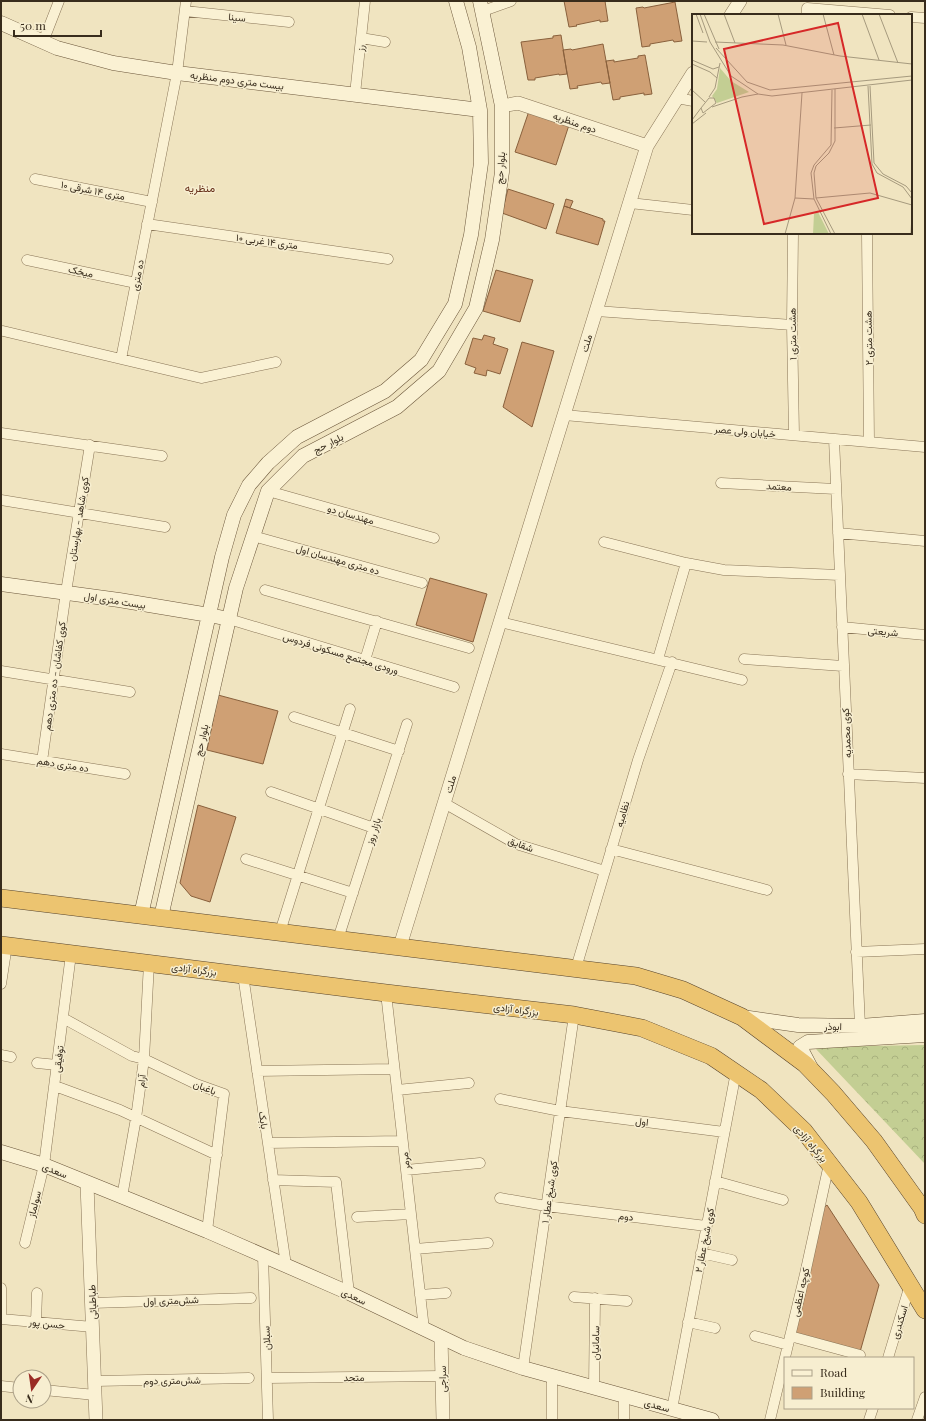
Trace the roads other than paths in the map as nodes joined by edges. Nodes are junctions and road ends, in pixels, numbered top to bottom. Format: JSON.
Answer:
{"nodes":[{"id":1,"x":59,"y":1,"type":"edge"},
{"id":2,"x":365,"y":1,"type":"edge"},
{"id":3,"x":456,"y":1,"type":"edge"},
{"id":4,"x":511,"y":1,"type":"edge"},
{"id":5,"x":740,"y":1,"type":"edge"},
{"id":6,"x":185,"y":6,"type":"edge"},
{"id":7,"x":481,"y":6,"type":"edge"},
{"id":8,"x":807,"y":12,"type":"edge"},
{"id":9,"x":732,"y":14,"type":"edge"},
{"id":10,"x":878,"y":14,"type":"edge"},
{"id":11,"x":912,"y":17,"type":"edge"},
{"id":12,"x":925,"y":18,"type":"edge"},
{"id":13,"x":289,"y":22,"type":"dead end"},
{"id":14,"x":1,"y":23,"type":"edge"},
{"id":15,"x":361,"y":38,"type":"junction"},
{"id":16,"x":43,"y":42,"type":"junction"},
{"id":17,"x":385,"y":42,"type":"dead end"},
{"id":18,"x":177,"y":73,"type":"junction"},
{"id":19,"x":692,"y":75,"type":"edge"},
{"id":20,"x":355,"y":94,"type":"junction"},
{"id":21,"x":677,"y":98,"type":"junction"},
{"id":22,"x":692,"y":101,"type":"edge"},
{"id":23,"x":502,"y":106,"type":"junction"},
{"id":24,"x":480,"y":110,"type":"junction"},
{"id":25,"x":647,"y":146,"type":"junction"},
{"id":26,"x":35,"y":179,"type":"dead end"},
{"id":27,"x":152,"y":202,"type":"junction"},
{"id":28,"x":630,"y":203,"type":"junction"},
{"id":29,"x":692,"y":210,"type":"edge"},
{"id":30,"x":147,"y":224,"type":"junction"},
{"id":31,"x":793,"y":234,"type":"edge"},
{"id":32,"x":868,"y":234,"type":"edge"},
{"id":33,"x":388,"y":259,"type":"dead end"},
{"id":34,"x":27,"y":260,"type":"dead end"},
{"id":35,"x":136,"y":283,"type":"junction"},
{"id":36,"x":596,"y":311,"type":"junction"},
{"id":37,"x":445,"y":321,"type":"junction"},
{"id":38,"x":792,"y":325,"type":"junction"},
{"id":39,"x":3,"y":331,"type":"dead end"},
{"id":40,"x":462,"y":332,"type":"junction"},
{"id":41,"x":121,"y":359,"type":"junction"},
{"id":42,"x":276,"y":362,"type":"dead end"},
{"id":43,"x":564,"y":415,"type":"junction"},
{"id":44,"x":1,"y":433,"type":"edge"},
{"id":45,"x":794,"y":435,"type":"junction"},
{"id":46,"x":834,"y":439,"type":"junction"},
{"id":47,"x":869,"y":442,"type":"junction"},
{"id":48,"x":90,"y":445,"type":"junction"},
{"id":49,"x":925,"y":447,"type":"edge"},
{"id":50,"x":162,"y":456,"type":"dead end"},
{"id":51,"x":721,"y":483,"type":"dead end"},
{"id":52,"x":836,"y":489,"type":"junction"},
{"id":53,"x":268,"y":491,"type":"junction"},
{"id":54,"x":1,"y":500,"type":"edge"},
{"id":55,"x":79,"y":513,"type":"junction"},
{"id":56,"x":165,"y":528,"type":"dead end"},
{"id":57,"x":838,"y":533,"type":"junction"},
{"id":58,"x":253,"y":536,"type":"junction"},
{"id":59,"x":434,"y":538,"type":"dead end"},
{"id":60,"x":925,"y":541,"type":"edge"},
{"id":61,"x":604,"y":542,"type":"dead end"},
{"id":62,"x":686,"y":563,"type":"junction"},
{"id":63,"x":840,"y":575,"type":"junction"},
{"id":64,"x":422,"y":583,"type":"dead end"},
{"id":65,"x":1,"y":584,"type":"edge"},
{"id":66,"x":266,"y":590,"type":"dead end"},
{"id":67,"x":66,"y":592,"type":"junction"},
{"id":68,"x":209,"y":615,"type":"junction"},
{"id":69,"x":228,"y":619,"type":"junction"},
{"id":70,"x":376,"y":621,"type":"junction"},
{"id":71,"x":500,"y":622,"type":"junction"},
{"id":72,"x":842,"y":627,"type":"junction"},
{"id":73,"x":925,"y":635,"type":"edge"},
{"id":74,"x":469,"y":648,"type":"dead end"},
{"id":75,"x":658,"y":659,"type":"junction"},
{"id":76,"x":744,"y":659,"type":"dead end"},
{"id":77,"x":365,"y":660,"type":"junction"},
{"id":78,"x":672,"y":662,"type":"junction"},
{"id":79,"x":844,"y":666,"type":"junction"},
{"id":80,"x":1,"y":671,"type":"edge"},
{"id":81,"x":53,"y":680,"type":"junction"},
{"id":82,"x":742,"y":680,"type":"dead end"},
{"id":83,"x":454,"y":686,"type":"dead end"},
{"id":84,"x":130,"y":692,"type":"dead end"},
{"id":85,"x":350,"y":709,"type":"dead end"},
{"id":86,"x":294,"y":717,"type":"dead end"},
{"id":87,"x":407,"y":724,"type":"dead end"},
{"id":88,"x":342,"y":732,"type":"junction"},
{"id":89,"x":398,"y":751,"type":"junction"},
{"id":90,"x":1,"y":754,"type":"edge"},
{"id":91,"x":42,"y":760,"type":"junction"},
{"id":92,"x":125,"y":774,"type":"dead end"},
{"id":93,"x":848,"y":774,"type":"junction"},
{"id":94,"x":925,"y":778,"type":"edge"},
{"id":95,"x":271,"y":792,"type":"dead end"},
{"id":96,"x":444,"y":803,"type":"junction"},
{"id":97,"x":318,"y":809,"type":"junction"},
{"id":98,"x":374,"y":828,"type":"junction"},
{"id":99,"x":611,"y":849,"type":"junction"},
{"id":100,"x":246,"y":858,"type":"dead end"},
{"id":101,"x":605,"y":871,"type":"junction"},
{"id":102,"x":298,"y":875,"type":"junction"},
{"id":103,"x":148,"y":888,"type":"junction"},
{"id":104,"x":167,"y":890,"type":"junction"},
{"id":105,"x":767,"y":890,"type":"dead end"},
{"id":106,"x":353,"y":893,"type":"junction"},
{"id":107,"x":1,"y":898,"type":"edge"},
{"id":108,"x":141,"y":915,"type":"junction"},
{"id":109,"x":161,"y":917,"type":"junction"},
{"id":110,"x":280,"y":932,"type":"junction"},
{"id":111,"x":338,"y":939,"type":"junction"},
{"id":112,"x":4,"y":945,"type":"edge"},
{"id":113,"x":400,"y":946,"type":"junction"},
{"id":114,"x":925,"y":949,"type":"edge"},
{"id":115,"x":856,"y":952,"type":"junction"},
{"id":116,"x":71,"y":954,"type":"junction"},
{"id":117,"x":149,"y":963,"type":"junction"},
{"id":118,"x":576,"y":968,"type":"junction"},
{"id":119,"x":243,"y":975,"type":"junction"},
{"id":120,"x":1,"y":984,"type":"edge"},
{"id":121,"x":386,"y":994,"type":"junction"},
{"id":122,"x":574,"y":1015,"type":"junction"},
{"id":123,"x":742,"y":1017,"type":"junction"},
{"id":124,"x":63,"y":1018,"type":"junction"},
{"id":125,"x":925,"y":1022,"type":"edge"},
{"id":126,"x":860,"y":1033,"type":"junction"},
{"id":127,"x":925,"y":1035,"type":"edge"},
{"id":128,"x":144,"y":1059,"type":"junction"},
{"id":129,"x":37,"y":1063,"type":"dead end"},
{"id":130,"x":57,"y":1065,"type":"junction"},
{"id":131,"x":394,"y":1069,"type":"junction"},
{"id":132,"x":257,"y":1071,"type":"junction"},
{"id":133,"x":736,"y":1072,"type":"junction"},
{"id":134,"x":814,"y":1073,"type":"junction"},
{"id":135,"x":469,"y":1083,"type":"dead end"},
{"id":136,"x":55,"y":1086,"type":"junction"},
{"id":137,"x":397,"y":1090,"type":"junction"},
{"id":138,"x":500,"y":1099,"type":"dead end"},
{"id":139,"x":560,"y":1111,"type":"junction"},
{"id":140,"x":136,"y":1118,"type":"junction"},
{"id":141,"x":724,"y":1132,"type":"junction"},
{"id":142,"x":402,"y":1141,"type":"junction"},
{"id":143,"x":268,"y":1143,"type":"junction"},
{"id":144,"x":2,"y":1155,"type":"edge"},
{"id":145,"x":217,"y":1155,"type":"junction"},
{"id":146,"x":480,"y":1163,"type":"dead end"},
{"id":147,"x":829,"y":1164,"type":"junction"},
{"id":148,"x":44,"y":1165,"type":"junction"},
{"id":149,"x":406,"y":1170,"type":"junction"},
{"id":150,"x":273,"y":1180,"type":"junction"},
{"id":151,"x":715,"y":1182,"type":"junction"},
{"id":152,"x":87,"y":1184,"type":"junction"},
{"id":153,"x":122,"y":1198,"type":"junction"},
{"id":154,"x":500,"y":1198,"type":"dead end"},
{"id":155,"x":783,"y":1200,"type":"dead end"},
{"id":156,"x":546,"y":1206,"type":"junction"},
{"id":157,"x":924,"y":1212,"type":"edge"},
{"id":158,"x":411,"y":1214,"type":"junction"},
{"id":159,"x":357,"y":1217,"type":"dead end"},
{"id":160,"x":706,"y":1226,"type":"junction"},
{"id":161,"x":207,"y":1231,"type":"junction"},
{"id":162,"x":25,"y":1243,"type":"dead end"},
{"id":163,"x":488,"y":1243,"type":"dead end"},
{"id":164,"x":415,"y":1249,"type":"junction"},
{"id":165,"x":701,"y":1253,"type":"junction"},
{"id":166,"x":263,"y":1255,"type":"junction"},
{"id":167,"x":732,"y":1260,"type":"dead end"},
{"id":168,"x":286,"y":1265,"type":"junction"},
{"id":169,"x":1,"y":1288,"type":"edge"},
{"id":170,"x":913,"y":1289,"type":"junction"},
{"id":171,"x":37,"y":1293,"type":"dead end"},
{"id":172,"x":349,"y":1293,"type":"junction"},
{"id":173,"x":446,"y":1293,"type":"dead end"},
{"id":174,"x":420,"y":1295,"type":"junction"},
{"id":175,"x":574,"y":1297,"type":"dead end"},
{"id":176,"x":251,"y":1298,"type":"dead end"},
{"id":177,"x":595,"y":1298,"type":"junction"},
{"id":178,"x":627,"y":1301,"type":"dead end"},
{"id":179,"x":92,"y":1303,"type":"junction"},
{"id":180,"x":925,"y":1310,"type":"edge"},
{"id":181,"x":1,"y":1319,"type":"edge"},
{"id":182,"x":36,"y":1322,"type":"junction"},
{"id":183,"x":688,"y":1322,"type":"junction"},
{"id":184,"x":925,"y":1322,"type":"edge"},
{"id":185,"x":93,"y":1327,"type":"junction"},
{"id":186,"x":715,"y":1328,"type":"dead end"},
{"id":187,"x":424,"y":1329,"type":"junction"},
{"id":188,"x":755,"y":1336,"type":"dead end"},
{"id":189,"x":441,"y":1338,"type":"junction"},
{"id":190,"x":789,"y":1340,"type":"junction"},
{"id":191,"x":860,"y":1355,"type":"dead end"},
{"id":192,"x":785,"y":1357,"type":"edge"},
{"id":193,"x":888,"y":1357,"type":"edge"},
{"id":194,"x":784,"y":1361,"type":"edge"},
{"id":195,"x":523,"y":1368,"type":"junction"},
{"id":196,"x":442,"y":1376,"type":"junction"},
{"id":197,"x":552,"y":1376,"type":"junction"},
{"id":198,"x":249,"y":1378,"type":"dead end"},
{"id":199,"x":267,"y":1378,"type":"junction"},
{"id":200,"x":95,"y":1381,"type":"junction"},
{"id":201,"x":1,"y":1386,"type":"edge"},
{"id":202,"x":12,"y":1387,"type":"edge"},
{"id":203,"x":594,"y":1388,"type":"junction"},
{"id":204,"x":52,"y":1391,"type":"edge"},
{"id":205,"x":95,"y":1395,"type":"junction"},
{"id":206,"x":624,"y":1396,"type":"junction"},
{"id":207,"x":925,"y":1398,"type":"edge"},
{"id":208,"x":672,"y":1409,"type":"junction"},
{"id":209,"x":873,"y":1409,"type":"edge"},
{"id":210,"x":96,"y":1420,"type":"edge"},
{"id":211,"x":268,"y":1420,"type":"edge"},
{"id":212,"x":443,"y":1420,"type":"edge"},
{"id":213,"x":552,"y":1420,"type":"edge"},
{"id":214,"x":624,"y":1420,"type":"edge"},
{"id":215,"x":712,"y":1420,"type":"edge"},
{"id":216,"x":770,"y":1420,"type":"edge"},
{"id":217,"x":869,"y":1420,"type":"edge"},
{"id":218,"x":917,"y":1420,"type":"edge"}],
"edges":[{"from":1,"to":16,"type":"street"},
{"from":2,"to":15,"type":"street","name":"رز"},
{"from":3,"to":24,"type":"main road","name":"بلوار حج"},
{"from":4,"to":7,"type":"street"},
{"from":5,"to":9,"type":"street"},
{"from":6,"to":13,"type":"street","name":"سینا"},
{"from":6,"to":18,"type":"street","name":"ده متری"},
{"from":7,"to":23,"type":"main road","name":"بلوار حج"},
{"from":8,"to":10,"type":"street"},
{"from":11,"to":12,"type":"street"},
{"from":14,"to":16,"type":"main road","name":"بیست متری دوم منظریه"},
{"from":15,"to":17,"type":"street"},
{"from":15,"to":20,"type":"street","name":"رز"},
{"from":16,"to":18,"type":"main road","name":"بیست متری دوم منظریه"},
{"from":18,"to":20,"type":"main road","name":"بیست متری دوم منظریه"},
{"from":18,"to":27,"type":"street","name":"ده متری"},
{"from":19,"to":21,"type":"street","name":"ملت"},
{"from":20,"to":24,"type":"main road","name":"بیست متری دوم منظریه"},
{"from":21,"to":22,"type":"street"},
{"from":21,"to":25,"type":"street","name":"ملت"},
{"from":23,"to":25,"type":"street","name":"دوم منظریه"},
{"from":23,"to":40,"type":"main road","name":"بلوار حج"},
{"from":24,"to":37,"type":"main road","name":"بلوار حج"},
{"from":25,"to":28,"type":"street","name":"ملت"},
{"from":26,"to":27,"type":"street","name":"۱۰ متری ۱۴ شرقی"},
{"from":27,"to":30,"type":"street","name":"ده متری"},
{"from":28,"to":29,"type":"street"},
{"from":28,"to":36,"type":"street","name":"ملت"},
{"from":30,"to":33,"type":"street","name":"۱۰ متری ۱۴ غربی"},
{"from":30,"to":35,"type":"street","name":"ده متری"},
{"from":31,"to":38,"type":"street","name":"هشت متری ۱"},
{"from":32,"to":47,"type":"street","name":"هشت متری ۲"},
{"from":34,"to":35,"type":"street","name":"میخک"},
{"from":35,"to":41,"type":"street","name":"ده متری"},
{"from":36,"to":38,"type":"street"},
{"from":36,"to":43,"type":"street","name":"ملت"},
{"from":37,"to":40,"type":"main road"},
{"from":37,"to":68,"type":"main road","name":"بلوار حج"},
{"from":38,"to":45,"type":"street","name":"هشت متری ۱"},
{"from":39,"to":41,"type":"street"},
{"from":40,"to":53,"type":"main road","name":"بلوار حج"},
{"from":41,"to":42,"type":"street"},
{"from":43,"to":45,"type":"street","name":"خیابان ولی عصر"},
{"from":43,"to":71,"type":"street","name":"ملت"},
{"from":44,"to":48,"type":"street"},
{"from":45,"to":46,"type":"street","name":"خیابان ولی عصر"},
{"from":46,"to":47,"type":"street","name":"خیابان ولی عصر"},
{"from":46,"to":52,"type":"street","name":"کوی محمدیه"},
{"from":47,"to":49,"type":"street","name":"خیابان ولی عصر"},
{"from":48,"to":50,"type":"street"},
{"from":48,"to":55,"type":"street","name":"کوی شاهد - بهارستان"},
{"from":51,"to":52,"type":"street","name":"معتمد"},
{"from":52,"to":57,"type":"street","name":"کوی محمدیه"},
{"from":53,"to":58,"type":"main road","name":"بلوار حج"},
{"from":53,"to":59,"type":"street","name":"مهندسان دو"},
{"from":54,"to":55,"type":"street"},
{"from":55,"to":56,"type":"street"},
{"from":55,"to":67,"type":"street","name":"کوی شاهد - بهارستان"},
{"from":57,"to":60,"type":"street"},
{"from":57,"to":63,"type":"street","name":"کوی محمدیه"},
{"from":58,"to":64,"type":"street","name":"ده متری مهندسان اول"},
{"from":58,"to":69,"type":"main road","name":"بلوار حج"},
{"from":61,"to":62,"type":"street"},
{"from":62,"to":63,"type":"street"},
{"from":62,"to":75,"type":"street"},
{"from":63,"to":72,"type":"street","name":"کوی محمدیه"},
{"from":65,"to":67,"type":"main road","name":"بیست متری اول"},
{"from":66,"to":70,"type":"street"},
{"from":67,"to":68,"type":"main road","name":"بیست متری اول"},
{"from":67,"to":81,"type":"street","name":"کوی کفاشان - ده متری دهم"},
{"from":68,"to":69,"type":"main road","name":"بیست متری اول"},
{"from":68,"to":103,"type":"main road","name":"بلوار حج"},
{"from":69,"to":77,"type":"street","name":"ورودی مجتمع مسکونی فردوس"},
{"from":69,"to":104,"type":"main road","name":"بلوار حج"},
{"from":70,"to":74,"type":"street"},
{"from":70,"to":77,"type":"street"},
{"from":71,"to":75,"type":"street"},
{"from":71,"to":96,"type":"street","name":"ملت"},
{"from":72,"to":73,"type":"street","name":"شریعتی"},
{"from":72,"to":79,"type":"street","name":"کوی محمدیه"},
{"from":75,"to":78,"type":"street"},
{"from":76,"to":79,"type":"street"},
{"from":77,"to":83,"type":"street","name":"ورودی مجتمع مسکونی فردوس"},
{"from":78,"to":82,"type":"street"},
{"from":78,"to":99,"type":"street","name":"نظامیه"},
{"from":79,"to":93,"type":"street","name":"کوی محمدیه"},
{"from":80,"to":81,"type":"street"},
{"from":81,"to":84,"type":"street"},
{"from":81,"to":91,"type":"street","name":"کوی کفاشان - ده متری دهم"},
{"from":85,"to":88,"type":"street"},
{"from":86,"to":88,"type":"street"},
{"from":87,"to":89,"type":"street","name":"بازار روز"},
{"from":88,"to":89,"type":"street"},
{"from":88,"to":97,"type":"street"},
{"from":89,"to":98,"type":"street","name":"بازار روز"},
{"from":90,"to":91,"type":"street","name":"ده متری دهم"},
{"from":91,"to":92,"type":"street","name":"ده متری دهم"},
{"from":93,"to":94,"type":"street"},
{"from":93,"to":115,"type":"street","name":"کوی محمدیه"},
{"from":95,"to":97,"type":"street"},
{"from":96,"to":101,"type":"street","name":"شقایق"},
{"from":96,"to":113,"type":"street","name":"ملت"},
{"from":97,"to":98,"type":"street"},
{"from":97,"to":102,"type":"street"},
{"from":98,"to":106,"type":"street","name":"بازار روز"},
{"from":99,"to":101,"type":"street","name":"نظامیه"},
{"from":99,"to":105,"type":"street"},
{"from":100,"to":102,"type":"street"},
{"from":101,"to":118,"type":"street","name":"نظامیه"},
{"from":102,"to":106,"type":"street"},
{"from":102,"to":110,"type":"street"},
{"from":103,"to":104,"type":"main road"},
{"from":103,"to":108,"type":"main road","name":"بلوار حج"},
{"from":104,"to":109,"type":"main road","name":"بلوار حج"},
{"from":106,"to":111,"type":"street","name":"بازار روز"},
{"from":107,"to":108,"type":"highway"},
{"from":108,"to":109,"type":"highway"},
{"from":109,"to":110,"type":"highway"},
{"from":110,"to":111,"type":"highway"},
{"from":111,"to":113,"type":"highway"},
{"from":112,"to":116,"type":"highway","name":"بزرگراه آزادی"},
{"from":112,"to":120,"type":"street"},
{"from":113,"to":118,"type":"highway"},
{"from":114,"to":115,"type":"street"},
{"from":115,"to":126,"type":"street","name":"کوی محمدیه"},
{"from":116,"to":117,"type":"highway","name":"بزرگراه آزادی"},
{"from":116,"to":124,"type":"street","name":"توفیقی"},
{"from":117,"to":119,"type":"highway","name":"بزرگراه آزادی"},
{"from":117,"to":128,"type":"street","name":"آرام"},
{"from":118,"to":123,"type":"highway"},
{"from":119,"to":121,"type":"highway","name":"بزرگراه آزادی"},
{"from":119,"to":132,"type":"street","name":"بابک"},
{"from":121,"to":122,"type":"highway","name":"بزرگراه آزادی"},
{"from":121,"to":131,"type":"street","name":"مرمر"},
{"from":122,"to":133,"type":"highway","name":"بزرگراه آزادی"},
{"from":122,"to":139,"type":"street","name":"کوی شیخ عطار ۱"},
{"from":123,"to":126,"type":"main road","name":"ابوذر"},
{"from":123,"to":134,"type":"highway"},
{"from":124,"to":128,"type":"street","name":"باغبان"},
{"from":124,"to":130,"type":"street","name":"توفیقی"},
{"from":125,"to":126,"type":"main road","name":"ابوذر"},
{"from":126,"to":127,"type":"main road","name":"ابوذر"},
{"from":126,"to":134,"type":"main road","name":"ابوذر"},
{"from":128,"to":140,"type":"street","name":"آرام"},
{"from":128,"to":145,"type":"street","name":"باغبان"},
{"from":129,"to":130,"type":"street"},
{"from":130,"to":136,"type":"street","name":"توفیقی"},
{"from":131,"to":132,"type":"street"},
{"from":131,"to":137,"type":"street","name":"مرمر"},
{"from":132,"to":143,"type":"street","name":"بابک"},
{"from":133,"to":141,"type":"street","name":"کوی شیخ عطار ۲"},
{"from":133,"to":147,"type":"highway","name":"بزرگراه آزادی"},
{"from":134,"to":157,"type":"highway"},
{"from":135,"to":137,"type":"street"},
{"from":136,"to":140,"type":"street"},
{"from":136,"to":148,"type":"street","name":"توفیقی"},
{"from":137,"to":142,"type":"street","name":"مرمر"},
{"from":138,"to":139,"type":"street","name":"اول"},
{"from":139,"to":141,"type":"street","name":"اول"},
{"from":139,"to":156,"type":"street","name":"کوی شیخ عطار ۱"},
{"from":140,"to":145,"type":"street"},
{"from":140,"to":153,"type":"street","name":"آرام"},
{"from":141,"to":151,"type":"street","name":"کوی شیخ عطار ۲"},
{"from":142,"to":143,"type":"street"},
{"from":142,"to":149,"type":"street","name":"مرمر"},
{"from":143,"to":150,"type":"street","name":"بابک"},
{"from":144,"to":148,"type":"main road","name":"سعدی"},
{"from":145,"to":161,"type":"street","name":"باغبان"},
{"from":146,"to":149,"type":"street"},
{"from":147,"to":170,"type":"highway","name":"بزرگراه آزادی"},
{"from":147,"to":190,"type":"street","name":"کوچه اعظمی"},
{"from":148,"to":152,"type":"main road","name":"سعدی"},
{"from":148,"to":162,"type":"street","name":"سولماز"},
{"from":149,"to":158,"type":"street","name":"مرمر"},
{"from":150,"to":168,"type":"street","name":"بابک"},
{"from":150,"to":172,"type":"street"},
{"from":151,"to":155,"type":"street"},
{"from":151,"to":160,"type":"street","name":"کوی شیخ عطار ۲"},
{"from":152,"to":153,"type":"main road","name":"سعدی"},
{"from":152,"to":179,"type":"street","name":"طباطبائی"},
{"from":153,"to":161,"type":"main road","name":"سعدی"},
{"from":154,"to":156,"type":"street","name":"دوم"},
{"from":156,"to":160,"type":"street","name":"دوم"},
{"from":156,"to":195,"type":"street","name":"کوی شیخ عطار ۱"},
{"from":158,"to":159,"type":"street"},
{"from":158,"to":164,"type":"street","name":"مرمر"},
{"from":160,"to":165,"type":"street","name":"کوی شیخ عطار ۲"},
{"from":161,"to":166,"type":"main road","name":"سعدی"},
{"from":163,"to":164,"type":"street"},
{"from":164,"to":174,"type":"street","name":"مرمر"},
{"from":165,"to":167,"type":"street"},
{"from":165,"to":183,"type":"street","name":"کوی شیخ عطار ۲"},
{"from":166,"to":168,"type":"main road","name":"سعدی"},
{"from":166,"to":199,"type":"street","name":"سبلان"},
{"from":168,"to":172,"type":"main road","name":"سعدی"},
{"from":169,"to":181,"type":"street"},
{"from":170,"to":180,"type":"highway","name":"بزرگراه آزادی"},
{"from":170,"to":184,"type":"highway","name":"بزرگراه آزادی"},
{"from":170,"to":193,"type":"street","name":"اسکندری"},
{"from":171,"to":182,"type":"street"},
{"from":172,"to":187,"type":"main road","name":"سعدی"},
{"from":173,"to":174,"type":"street"},
{"from":174,"to":187,"type":"street","name":"مرمر"},
{"from":175,"to":177,"type":"street"},
{"from":176,"to":179,"type":"street","name":"شش‌متری اول"},
{"from":177,"to":178,"type":"street"},
{"from":177,"to":203,"type":"street","name":"سامانیان"},
{"from":179,"to":185,"type":"street","name":"طباطبائی"},
{"from":181,"to":182,"type":"street","name":"حسن پور"},
{"from":182,"to":185,"type":"street","name":"حسن پور"},
{"from":183,"to":186,"type":"street"},
{"from":183,"to":208,"type":"street","name":"کوی شیخ عطار ۲"},
{"from":185,"to":200,"type":"street","name":"طباطبائی"},
{"from":187,"to":189,"type":"main road","name":"سعدی"},
{"from":188,"to":190,"type":"street"},
{"from":189,"to":195,"type":"main road","name":"سعدی"},
{"from":189,"to":196,"type":"street","name":"سراجی"},
{"from":190,"to":191,"type":"street"},
{"from":190,"to":192,"type":"street","name":"کوچه اعظمی"},
{"from":194,"to":216,"type":"street","name":"کوچه اعظمی"},
{"from":195,"to":197,"type":"main road","name":"سعدی"},
{"from":196,"to":199,"type":"street","name":"متحد"},
{"from":196,"to":212,"type":"street","name":"سراجی"},
{"from":197,"to":203,"type":"main road","name":"سعدی"},
{"from":197,"to":213,"type":"street"},
{"from":198,"to":200,"type":"street","name":"شش‌متری دوم"},
{"from":199,"to":211,"type":"street","name":"سبلان"},
{"from":200,"to":205,"type":"street","name":"طباطبائی"},
{"from":201,"to":202,"type":"street"},
{"from":203,"to":206,"type":"main road","name":"سعدی"},
{"from":204,"to":205,"type":"street"},
{"from":205,"to":210,"type":"street","name":"طباطبائی"},
{"from":206,"to":208,"type":"main road","name":"سعدی"},
{"from":206,"to":214,"type":"street"},
{"from":207,"to":218,"type":"street"},
{"from":208,"to":215,"type":"main road","name":"سعدی"},
{"from":209,"to":217,"type":"street"}]}
